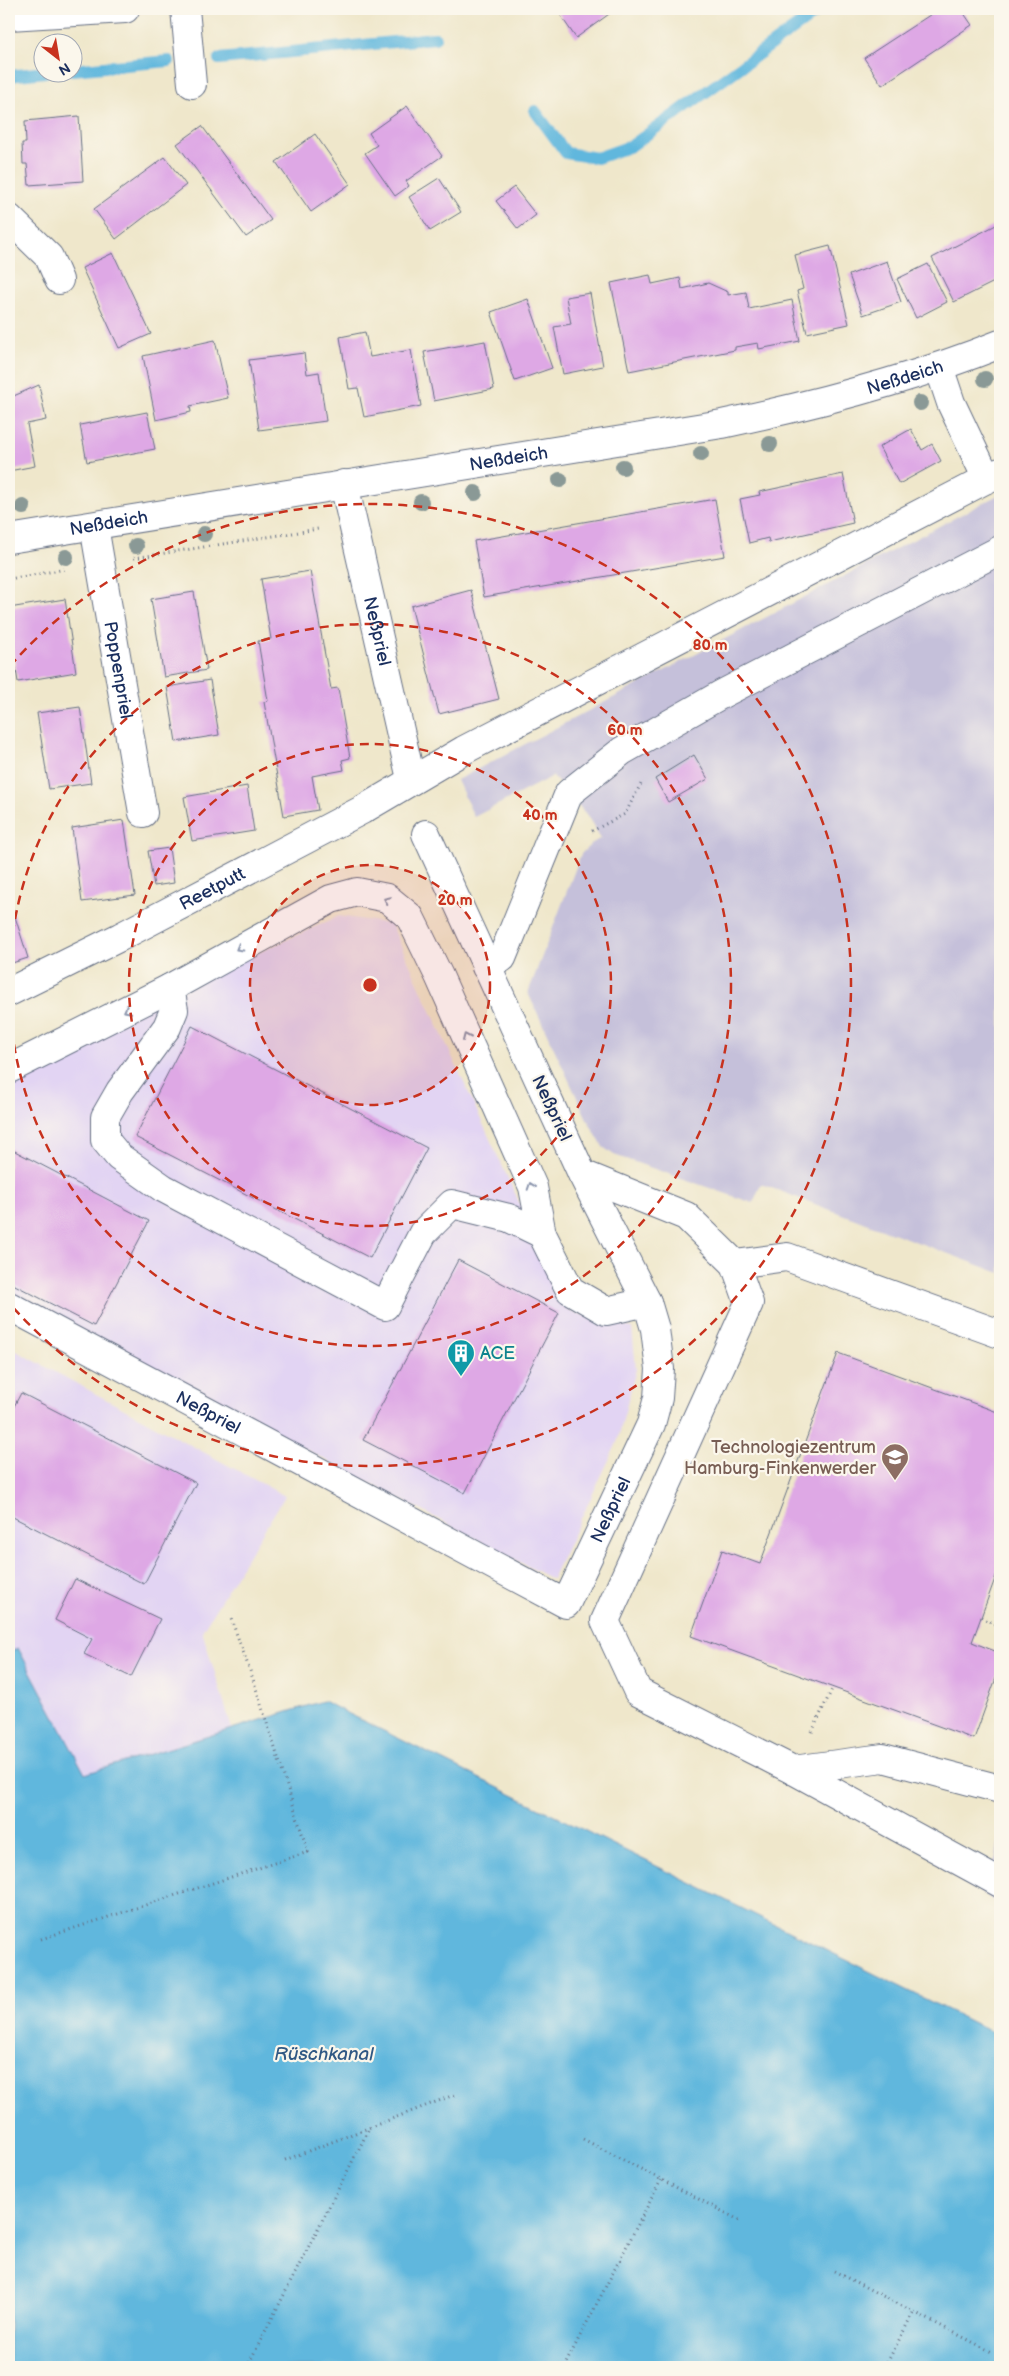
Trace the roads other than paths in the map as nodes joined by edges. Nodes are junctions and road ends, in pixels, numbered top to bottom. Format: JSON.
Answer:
{"nodes":[{"id":1,"x":125,"y":9,"type":"edge"},
{"id":2,"x":185,"y":9,"type":"edge"},
{"id":3,"x":9,"y":16,"type":"edge"},
{"id":4,"x":192,"y":84,"type":"dead end"},
{"id":5,"x":9,"y":218,"type":"edge"},
{"id":6,"x":59,"y":280,"type":"dead end"},
{"id":7,"x":1000,"y":344,"type":"edge"},
{"id":8,"x":939,"y":367,"type":"junction"},
{"id":9,"x":994,"y":476,"type":"edge"},
{"id":10,"x":344,"y":484,"type":"junction"},
{"id":11,"x":94,"y":526,"type":"junction"},
{"id":12,"x":9,"y":539,"type":"edge"},
{"id":13,"x":1000,"y":550,"type":"edge"},
{"id":14,"x":411,"y":779,"type":"junction"},
{"id":15,"x":142,"y":814,"type":"dead end"},
{"id":16,"x":426,"y":834,"type":"dead end"},
{"id":17,"x":486,"y":967,"type":"junction"},
{"id":18,"x":170,"y":988,"type":"junction"},
{"id":19,"x":9,"y":992,"type":"edge"},
{"id":20,"x":9,"y":1069,"type":"edge"},
{"id":21,"x":582,"y":1174,"type":"junction"},
{"id":22,"x":542,"y":1234,"type":"junction"},
{"id":23,"x":735,"y":1264,"type":"junction"},
{"id":24,"x":647,"y":1302,"type":"junction"},
{"id":25,"x":9,"y":1306,"type":"edge"},
{"id":26,"x":1000,"y":1334,"type":"edge"},
{"id":27,"x":793,"y":1770,"type":"junction"},
{"id":28,"x":1000,"y":1789,"type":"edge"},
{"id":29,"x":1000,"y":1883,"type":"edge"}],
"edges":[{"from":1,"to":3,"type":"street"},
{"from":2,"to":4,"type":"street"},
{"from":5,"to":6,"type":"street"},
{"from":7,"to":8,"type":"street","name":"Neßdeich"},
{"from":8,"to":9,"type":"street"},
{"from":8,"to":10,"type":"street","name":"Neßdeich"},
{"from":9,"to":14,"type":"street","name":"Reetputt"},
{"from":10,"to":11,"type":"street","name":"Neßdeich"},
{"from":10,"to":14,"type":"street","name":"Neßpriel"},
{"from":11,"to":12,"type":"street","name":"Neßdeich"},
{"from":11,"to":15,"type":"street","name":"Poppenpriel"},
{"from":13,"to":17,"type":"street"},
{"from":14,"to":19,"type":"street","name":"Reetputt"},
{"from":16,"to":17,"type":"street","name":"Neßpriel"},
{"from":17,"to":21,"type":"street","name":"Neßpriel"},
{"from":18,"to":20,"type":"street","one_way":true},
{"from":22,"to":18,"type":"street","one_way":true},
{"from":18,"to":22,"type":"street"},
{"from":21,"to":23,"type":"street"},
{"from":21,"to":24,"type":"street","name":"Neßpriel"},
{"from":22,"to":24,"type":"street"},
{"from":23,"to":26,"type":"street"},
{"from":23,"to":27,"type":"street"},
{"from":24,"to":25,"type":"street","name":"Neßpriel"},
{"from":27,"to":28,"type":"street"},
{"from":27,"to":29,"type":"street"}]}
